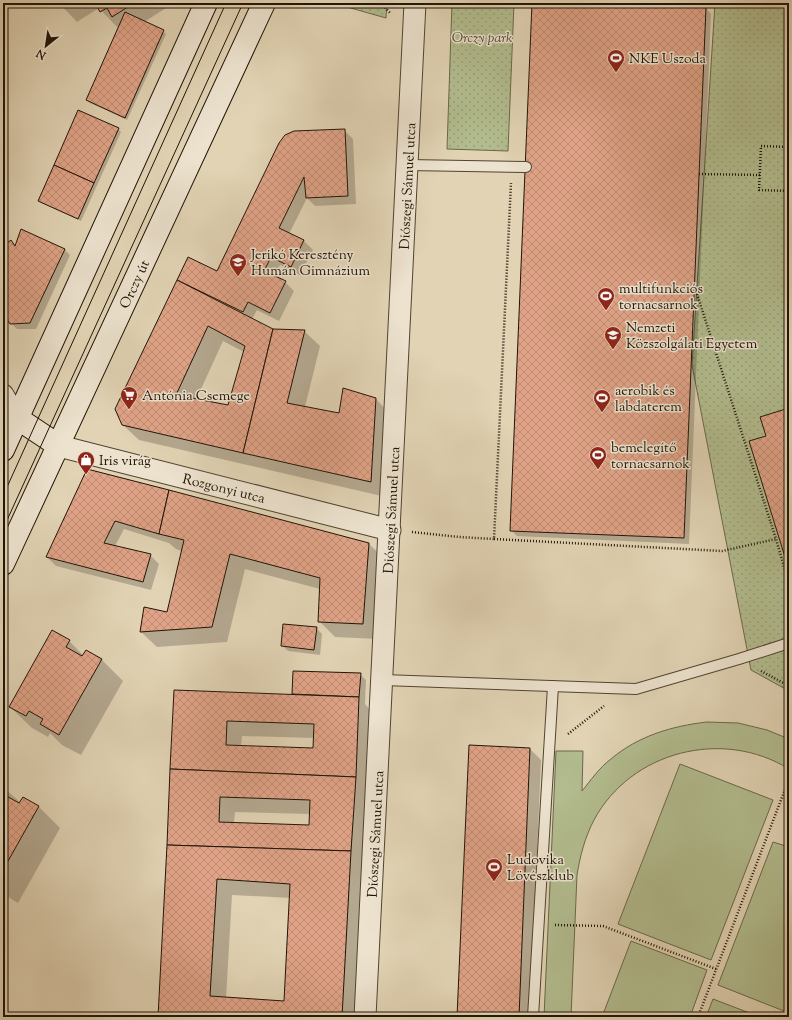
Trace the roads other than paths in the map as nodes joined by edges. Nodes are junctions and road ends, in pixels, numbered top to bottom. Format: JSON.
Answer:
{"nodes":[{"id":1,"x":206,"y":3,"type":"edge"},
{"id":2,"x":264,"y":3,"type":"edge"},
{"id":3,"x":415,"y":3,"type":"edge"},
{"id":4,"x":408,"y":165,"type":"junction"},
{"id":5,"x":526,"y":167,"type":"dead end"},
{"id":6,"x":3,"y":395,"type":"edge"},
{"id":7,"x":17,"y":418,"type":"junction"},
{"id":8,"x":59,"y":446,"type":"junction"},
{"id":9,"x":3,"y":450,"type":"edge"},
{"id":10,"x":390,"y":530,"type":"junction"},
{"id":11,"x":3,"y":564,"type":"edge"},
{"id":12,"x":789,"y":643,"type":"edge"},
{"id":13,"x":383,"y":680,"type":"junction"},
{"id":14,"x":553,"y":686,"type":"junction"},
{"id":15,"x":366,"y":1017,"type":"edge"},
{"id":16,"x":533,"y":1017,"type":"edge"}],
"edges":[{"from":1,"to":7,"type":"street"},
{"from":2,"to":8,"type":"street","name":"Orczy út"},
{"from":3,"to":4,"type":"street","name":"Diószegi Sámuel utca"},
{"from":4,"to":5,"type":"lane"},
{"from":4,"to":10,"type":"street","name":"Diószegi Sámuel utca"},
{"from":6,"to":7,"type":"street"},
{"from":7,"to":8,"type":"street"},
{"from":7,"to":9,"type":"street"},
{"from":8,"to":10,"type":"street","name":"Rozgonyi utca"},
{"from":8,"to":11,"type":"street","name":"Orczy út"},
{"from":10,"to":13,"type":"street","name":"Diószegi Sámuel utca"},
{"from":12,"to":14,"type":"lane"},
{"from":13,"to":14,"type":"lane"},
{"from":13,"to":15,"type":"street","name":"Diószegi Sámuel utca"},
{"from":14,"to":16,"type":"lane"}]}
